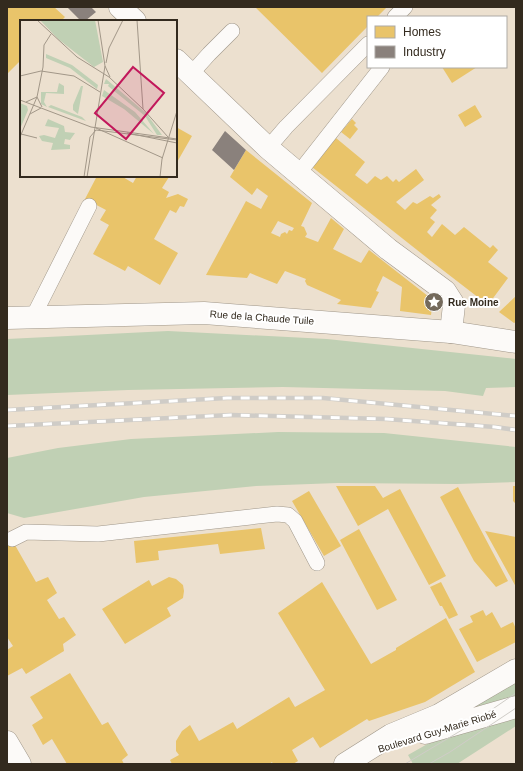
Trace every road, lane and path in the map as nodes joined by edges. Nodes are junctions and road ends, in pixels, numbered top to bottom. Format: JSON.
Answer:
{"nodes":[{"id":1,"x":405,"y":7,"type":"edge"},
{"id":2,"x":396,"y":16,"type":"edge"},
{"id":3,"x":232,"y":31,"type":"dead end"},
{"id":4,"x":367,"y":45,"type":"edge"},
{"id":5,"x":183,"y":67,"type":"edge"},
{"id":6,"x":381,"y":68,"type":"edge"},
{"id":7,"x":268,"y":148,"type":"junction"},
{"id":8,"x":298,"y":174,"type":"junction"},
{"id":9,"x":89,"y":206,"type":"dead end"},
{"id":10,"x":33,"y":317,"type":"junction"},
{"id":11,"x":7,"y":318,"type":"edge"},
{"id":12,"x":451,"y":332,"type":"junction"},
{"id":13,"x":516,"y":342,"type":"edge"},
{"id":14,"x":12,"y":539,"type":"dead end"},
{"id":15,"x":317,"y":563,"type":"dead end"},
{"id":16,"x":516,"y":670,"type":"edge"},
{"id":17,"x":516,"y":707,"type":"edge"},
{"id":18,"x":7,"y":742,"type":"edge"},
{"id":19,"x":351,"y":760,"type":"edge"},
{"id":20,"x":20,"y":764,"type":"edge"}],
"edges":[{"from":1,"to":2,"type":"lane"},
{"from":3,"to":5,"type":"lane"},
{"from":4,"to":7,"type":"lane"},
{"from":5,"to":7,"type":"street"},
{"from":6,"to":8,"type":"lane"},
{"from":7,"to":8,"type":"street"},
{"from":8,"to":12,"type":"street"},
{"from":9,"to":10,"type":"lane"},
{"from":10,"to":11,"type":"street","name":"Rue de la Chaude Tuile"},
{"from":10,"to":12,"type":"street","name":"Rue de la Chaude Tuile"},
{"from":12,"to":13,"type":"street","name":"Rue de la Chaude Tuile"},
{"from":14,"to":15,"type":"lane"},
{"from":16,"to":19,"type":"street","name":"Boulevard Guy-Marie Riobé"},
{"from":17,"to":19,"type":"street","name":"Boulevard Guy-Marie Riobé"},
{"from":18,"to":20,"type":"street"}]}
